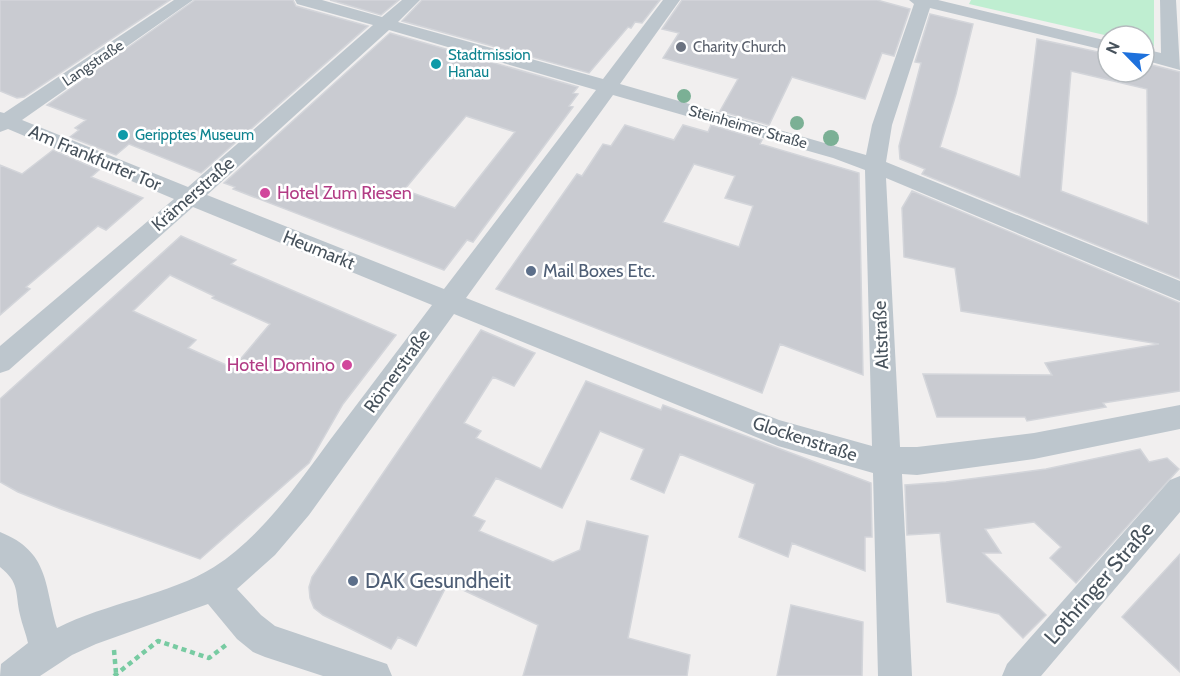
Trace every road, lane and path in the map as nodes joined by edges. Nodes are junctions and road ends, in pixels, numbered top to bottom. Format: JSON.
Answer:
{"nodes":[{"id":1,"x":186,"y":0,"type":"edge"},
{"id":2,"x":303,"y":0,"type":"edge"},
{"id":3,"x":412,"y":0,"type":"edge"},
{"id":4,"x":672,"y":0,"type":"edge"},
{"id":5,"x":921,"y":0,"type":"edge"},
{"id":6,"x":1168,"y":0,"type":"edge"},
{"id":7,"x":385,"y":24,"type":"junction"},
{"id":8,"x":1096,"y":43,"type":"edge"},
{"id":9,"x":1156,"y":57,"type":"edge"},
{"id":10,"x":1175,"y":62,"type":"edge"},
{"id":11,"x":607,"y":87,"type":"junction"},
{"id":12,"x":2,"y":122,"type":"edge"},
{"id":13,"x":875,"y":166,"type":"junction"},
{"id":14,"x":190,"y":198,"type":"junction"},
{"id":15,"x":1180,"y":291,"type":"edge"},
{"id":16,"x":448,"y":301,"type":"junction"},
{"id":17,"x":0,"y":362,"type":"edge"},
{"id":18,"x":1180,"y":417,"type":"edge"},
{"id":19,"x":886,"y":460,"type":"junction"},
{"id":20,"x":1180,"y":490,"type":"edge"},
{"id":21,"x":0,"y":548,"type":"edge"},
{"id":22,"x":213,"y":586,"type":"junction"},
{"id":23,"x":249,"y":627,"type":"junction"},
{"id":24,"x":47,"y":650,"type":"junction"},
{"id":25,"x":14,"y":676,"type":"edge"},
{"id":26,"x":114,"y":676,"type":"edge"},
{"id":27,"x":375,"y":676,"type":"edge"},
{"id":28,"x":895,"y":676,"type":"edge"},
{"id":29,"x":1019,"y":676,"type":"edge"}],
"edges":[{"from":1,"to":12,"type":"street","name":"Langstraße"},
{"from":2,"to":7,"type":"street","name":"Steinheimer Straße"},
{"from":3,"to":7,"type":"street","name":"Krämerstraße"},
{"from":4,"to":11,"type":"street","name":"Römerstraße"},
{"from":5,"to":8,"type":"street"},
{"from":5,"to":13,"type":"street","name":"Altstraße"},
{"from":6,"to":10,"type":"street"},
{"from":7,"to":11,"type":"street","name":"Steinheimer Straße"},
{"from":7,"to":14,"type":"street","name":"Krämerstraße"},
{"from":9,"to":10,"type":"street"},
{"from":11,"to":13,"type":"street","name":"Steinheimer Straße"},
{"from":11,"to":16,"type":"street","name":"Römerstraße"},
{"from":12,"to":14,"type":"street","name":"Am Frankfurter Tor"},
{"from":13,"to":15,"type":"street","name":"Steinheimer Straße"},
{"from":13,"to":19,"type":"street","name":"Altstraße"},
{"from":14,"to":16,"type":"street","name":"Heumarkt"},
{"from":14,"to":17,"type":"street","name":"Krämerstraße"},
{"from":16,"to":19,"type":"street","name":"Glockenstraße"},
{"from":16,"to":22,"type":"street","name":"Römerstraße"},
{"from":18,"to":19,"type":"street","name":"Glockenstraße"},
{"from":19,"to":28,"type":"street","name":"Altstraße"},
{"from":20,"to":29,"type":"street","name":"Lothringer Straße"},
{"from":21,"to":24,"type":"street"},
{"from":22,"to":23,"type":"street"},
{"from":22,"to":24,"type":"street","name":"Römerstraße"},
{"from":23,"to":26,"type":"path"},
{"from":23,"to":27,"type":"street"},
{"from":24,"to":25,"type":"street","name":"Römerstraße"}]}
